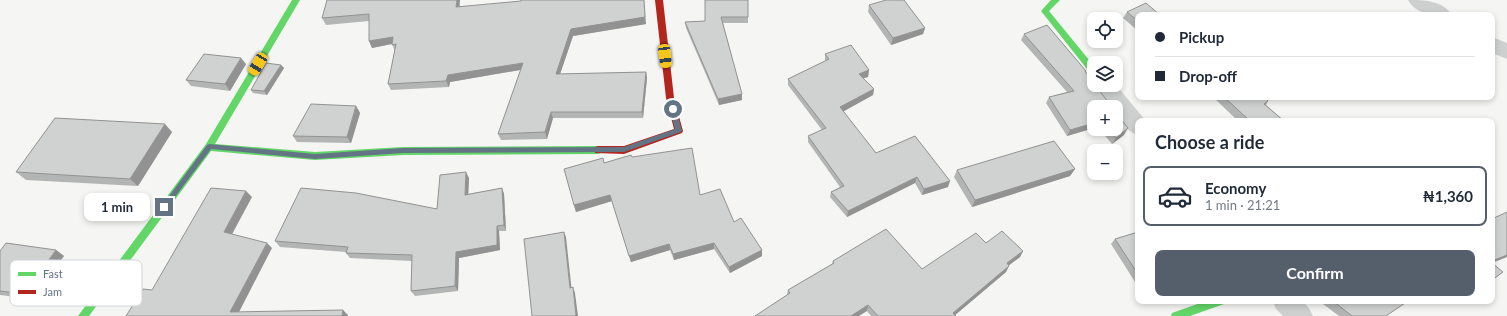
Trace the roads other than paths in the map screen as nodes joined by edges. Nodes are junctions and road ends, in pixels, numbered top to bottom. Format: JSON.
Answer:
{"nodes":[{"id":1,"x":296,"y":0,"type":"edge"},
{"id":2,"x":659,"y":0,"type":"edge"},
{"id":3,"x":1056,"y":0,"type":"edge"},
{"id":4,"x":1416,"y":0,"type":"edge"},
{"id":5,"x":1437,"y":12,"type":"edge"},
{"id":6,"x":1495,"y":46,"type":"edge"},
{"id":7,"x":1507,"y":52,"type":"edge"},
{"id":8,"x":1087,"y":63,"type":"edge"},
{"id":9,"x":1110,"y":92,"type":"edge"},
{"id":10,"x":1135,"y":123,"type":"edge"},
{"id":11,"x":209,"y":147,"type":"junction"},
{"id":12,"x":125,"y":260,"type":"edge"},
{"id":13,"x":1211,"y":304,"type":"edge"},
{"id":14,"x":1288,"y":304,"type":"edge"},
{"id":15,"x":90,"y":306,"type":"edge"},
{"id":16,"x":83,"y":316,"type":"edge"},
{"id":17,"x":1176,"y":316,"type":"edge"},
{"id":18,"x":1300,"y":316,"type":"edge"}],
"edges":[{"from":1,"to":11,"type":"street"},
{"from":2,"to":11,"type":"street"},
{"from":3,"to":8,"type":"street"},
{"from":4,"to":5,"type":"street"},
{"from":6,"to":7,"type":"street"},
{"from":9,"to":10,"type":"street"},
{"from":11,"to":12,"type":"street"},
{"from":13,"to":17,"type":"street"},
{"from":14,"to":18,"type":"street"},
{"from":15,"to":16,"type":"street"}]}
